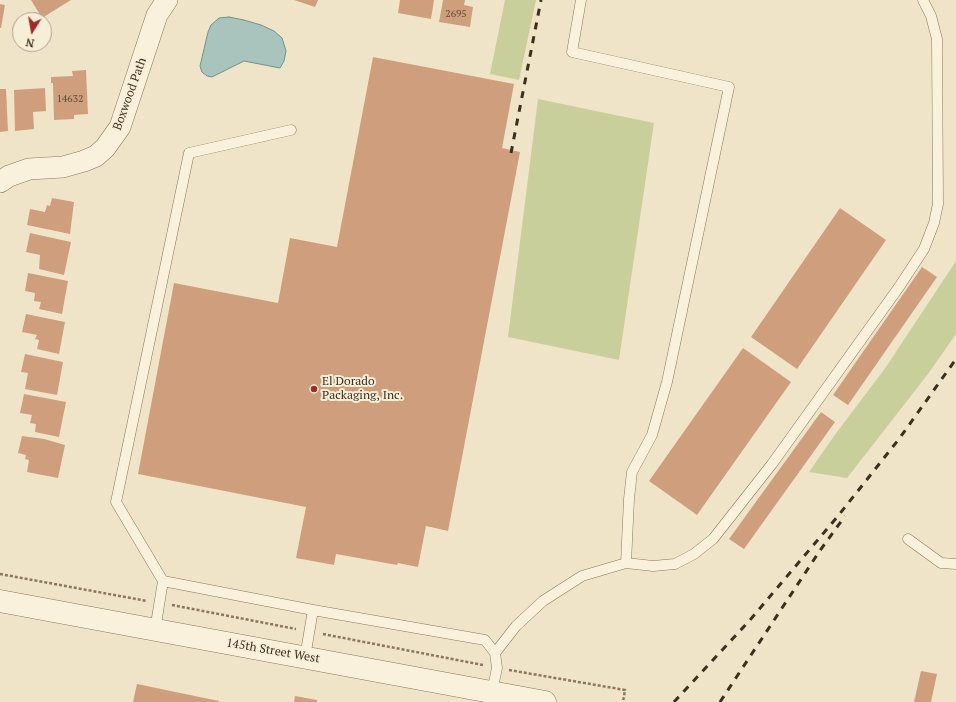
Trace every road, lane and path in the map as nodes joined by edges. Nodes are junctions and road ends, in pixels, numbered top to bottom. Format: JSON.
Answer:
{"nodes":[{"id":1,"x":167,"y":0,"type":"edge"},
{"id":2,"x":581,"y":0,"type":"edge"},
{"id":3,"x":923,"y":0,"type":"edge"},
{"id":4,"x":291,"y":130,"type":"dead end"},
{"id":5,"x":0,"y":182,"type":"edge"},
{"id":6,"x":908,"y":539,"type":"dead end"},
{"id":7,"x":626,"y":563,"type":"junction"},
{"id":8,"x":956,"y":564,"type":"edge"},
{"id":9,"x":163,"y":581,"type":"junction"},
{"id":10,"x":0,"y":601,"type":"edge"},
{"id":11,"x":313,"y":610,"type":"junction"},
{"id":12,"x":155,"y":630,"type":"junction"},
{"id":13,"x":495,"y":653,"type":"junction"},
{"id":14,"x":305,"y":657,"type":"junction"},
{"id":15,"x":492,"y":692,"type":"junction"},
{"id":16,"x":545,"y":702,"type":"edge"}],
"edges":[{"from":1,"to":5,"type":"street","name":"Boxwood Path"},
{"from":2,"to":7,"type":"lane"},
{"from":3,"to":7,"type":"lane"},
{"from":4,"to":9,"type":"lane"},
{"from":6,"to":8,"type":"lane"},
{"from":7,"to":13,"type":"lane"},
{"from":9,"to":11,"type":"lane"},
{"from":9,"to":12,"type":"lane"},
{"from":10,"to":12,"type":"street","name":"145th Street West"},
{"from":11,"to":13,"type":"lane"},
{"from":11,"to":14,"type":"lane"},
{"from":12,"to":14,"type":"street","name":"145th Street West"},
{"from":13,"to":15,"type":"lane"},
{"from":14,"to":15,"type":"street","name":"145th Street West"},
{"from":15,"to":16,"type":"street","name":"145th Street West"}]}
